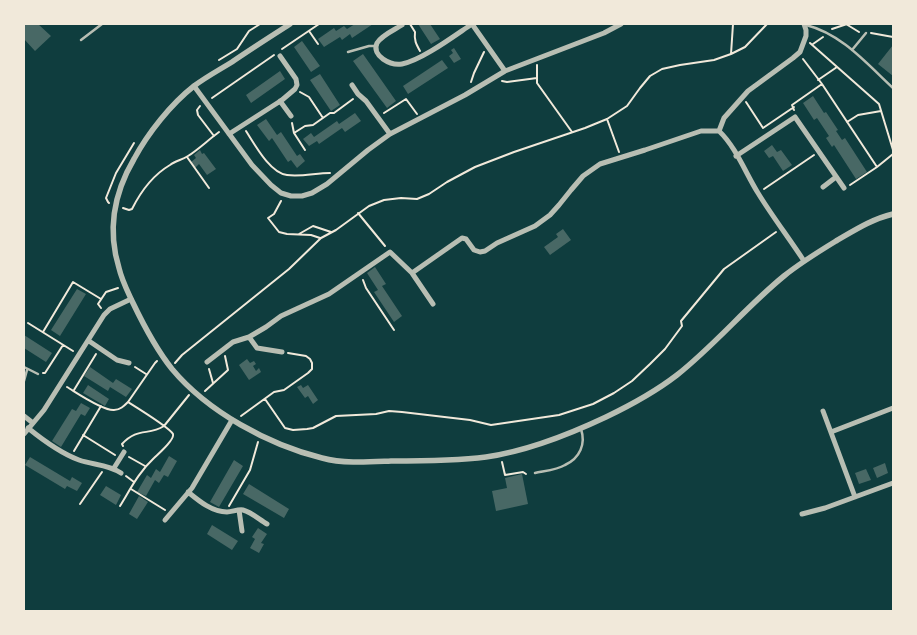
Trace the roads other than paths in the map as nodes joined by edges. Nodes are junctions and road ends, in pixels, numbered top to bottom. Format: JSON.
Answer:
{"nodes":[{"id":1,"x":102,"y":24,"type":"edge"},
{"id":2,"x":290,"y":24,"type":"edge"},
{"id":3,"x":472,"y":24,"type":"edge"},
{"id":4,"x":621,"y":24,"type":"edge"},
{"id":5,"x":804,"y":24,"type":"edge"},
{"id":6,"x":402,"y":25,"type":"edge"},
{"id":7,"x":866,"y":33,"type":"road end"},
{"id":8,"x":81,"y":40,"type":"dead end"},
{"id":9,"x":376,"y":46,"type":"junction"},
{"id":10,"x":852,"y":50,"type":"junction"},
{"id":11,"x":348,"y":52,"type":"dead end"},
{"id":12,"x":280,"y":56,"type":"dead end"},
{"id":13,"x":505,"y":71,"type":"junction"},
{"id":14,"x":352,"y":85,"type":"dead end"},
{"id":15,"x":194,"y":86,"type":"junction"},
{"id":16,"x":893,"y":88,"type":"edge"},
{"id":17,"x":280,"y":101,"type":"junction"},
{"id":18,"x":291,"y":116,"type":"road end"},
{"id":19,"x":719,"y":131,"type":"junction"},
{"id":20,"x":229,"y":134,"type":"junction"},
{"id":21,"x":390,"y":134,"type":"junction"},
{"id":22,"x":736,"y":156,"type":"junction"},
{"id":23,"x":836,"y":177,"type":"junction"},
{"id":24,"x":823,"y":186,"type":"dead end"},
{"id":25,"x":844,"y":188,"type":"road end"},
{"id":26,"x":893,"y":214,"type":"edge"},
{"id":27,"x":804,"y":261,"type":"junction"},
{"id":28,"x":412,"y":273,"type":"junction"},
{"id":29,"x":131,"y":299,"type":"junction"},
{"id":30,"x":433,"y":304,"type":"dead end"},
{"id":31,"x":249,"y":337,"type":"junction"},
{"id":32,"x":89,"y":341,"type":"junction"},
{"id":33,"x":282,"y":352,"type":"road end"},
{"id":34,"x":206,"y":362,"type":"road end"},
{"id":35,"x":129,"y":363,"type":"road end"},
{"id":36,"x":24,"y":367,"type":"edge"},
{"id":37,"x":27,"y":370,"type":"junction"},
{"id":38,"x":38,"y":374,"type":"road end"},
{"id":39,"x":24,"y":381,"type":"edge"},
{"id":40,"x":893,"y":408,"type":"edge"},
{"id":41,"x":823,"y":411,"type":"dead end"},
{"id":42,"x":24,"y":416,"type":"edge"},
{"id":43,"x":234,"y":421,"type":"junction"},
{"id":44,"x":33,"y":423,"type":"junction"},
{"id":45,"x":28,"y":428,"type":"junction"},
{"id":46,"x":581,"y":429,"type":"junction"},
{"id":47,"x":831,"y":432,"type":"junction"},
{"id":48,"x":24,"y":434,"type":"edge"},
{"id":49,"x":122,"y":455,"type":"road end"},
{"id":50,"x":114,"y":468,"type":"junction"},
{"id":51,"x":120,"y":473,"type":"dead end"},
{"id":52,"x":535,"y":473,"type":"dead end"},
{"id":53,"x":893,"y":483,"type":"edge"},
{"id":54,"x":188,"y":492,"type":"junction"},
{"id":55,"x":855,"y":497,"type":"junction"},
{"id":56,"x":239,"y":510,"type":"junction"},
{"id":57,"x":802,"y":514,"type":"dead end"},
{"id":58,"x":165,"y":520,"type":"dead end"},
{"id":59,"x":268,"y":524,"type":"dead end"},
{"id":60,"x":242,"y":531,"type":"dead end"}],
"edges":[{"from":1,"to":8,"type":"lane"},
{"from":2,"to":15,"type":"street"},
{"from":3,"to":9,"type":"street"},
{"from":3,"to":13,"type":"street"},
{"from":4,"to":13,"type":"street"},
{"from":5,"to":10,"type":"lane"},
{"from":5,"to":19,"type":"street"},
{"from":6,"to":9,"type":"street"},
{"from":7,"to":10,"type":"lane"},
{"from":9,"to":11,"type":"lane"},
{"from":10,"to":16,"type":"lane"},
{"from":12,"to":17,"type":"street"},
{"from":13,"to":21,"type":"street"},
{"from":14,"to":21,"type":"street"},
{"from":15,"to":20,"type":"street"},
{"from":15,"to":29,"type":"street"},
{"from":17,"to":18,"type":"street"},
{"from":17,"to":20,"type":"street"},
{"from":19,"to":22,"type":"street"},
{"from":19,"to":28,"type":"street"},
{"from":20,"to":21,"type":"street"},
{"from":22,"to":23,"type":"street"},
{"from":22,"to":27,"type":"street"},
{"from":23,"to":24,"type":"street"},
{"from":23,"to":25,"type":"street"},
{"from":26,"to":27,"type":"street"},
{"from":27,"to":46,"type":"street"},
{"from":28,"to":30,"type":"street"},
{"from":28,"to":31,"type":"street"},
{"from":29,"to":32,"type":"street"},
{"from":29,"to":43,"type":"street"},
{"from":31,"to":33,"type":"street"},
{"from":31,"to":34,"type":"street"},
{"from":32,"to":35,"type":"street"},
{"from":32,"to":44,"type":"street"},
{"from":36,"to":37,"type":"lane"},
{"from":37,"to":38,"type":"lane"},
{"from":37,"to":39,"type":"lane"},
{"from":40,"to":47,"type":"street"},
{"from":41,"to":47,"type":"street"},
{"from":42,"to":44,"type":"street"},
{"from":43,"to":46,"type":"street"},
{"from":43,"to":54,"type":"street"},
{"from":44,"to":45,"type":"street"},
{"from":45,"to":48,"type":"street"},
{"from":45,"to":50,"type":"street"},
{"from":46,"to":52,"type":"lane"},
{"from":47,"to":55,"type":"street"},
{"from":49,"to":50,"type":"street"},
{"from":50,"to":51,"type":"street"},
{"from":53,"to":55,"type":"street"},
{"from":54,"to":56,"type":"street"},
{"from":54,"to":58,"type":"street"},
{"from":55,"to":57,"type":"street"},
{"from":56,"to":59,"type":"street"},
{"from":56,"to":60,"type":"street"}]}
